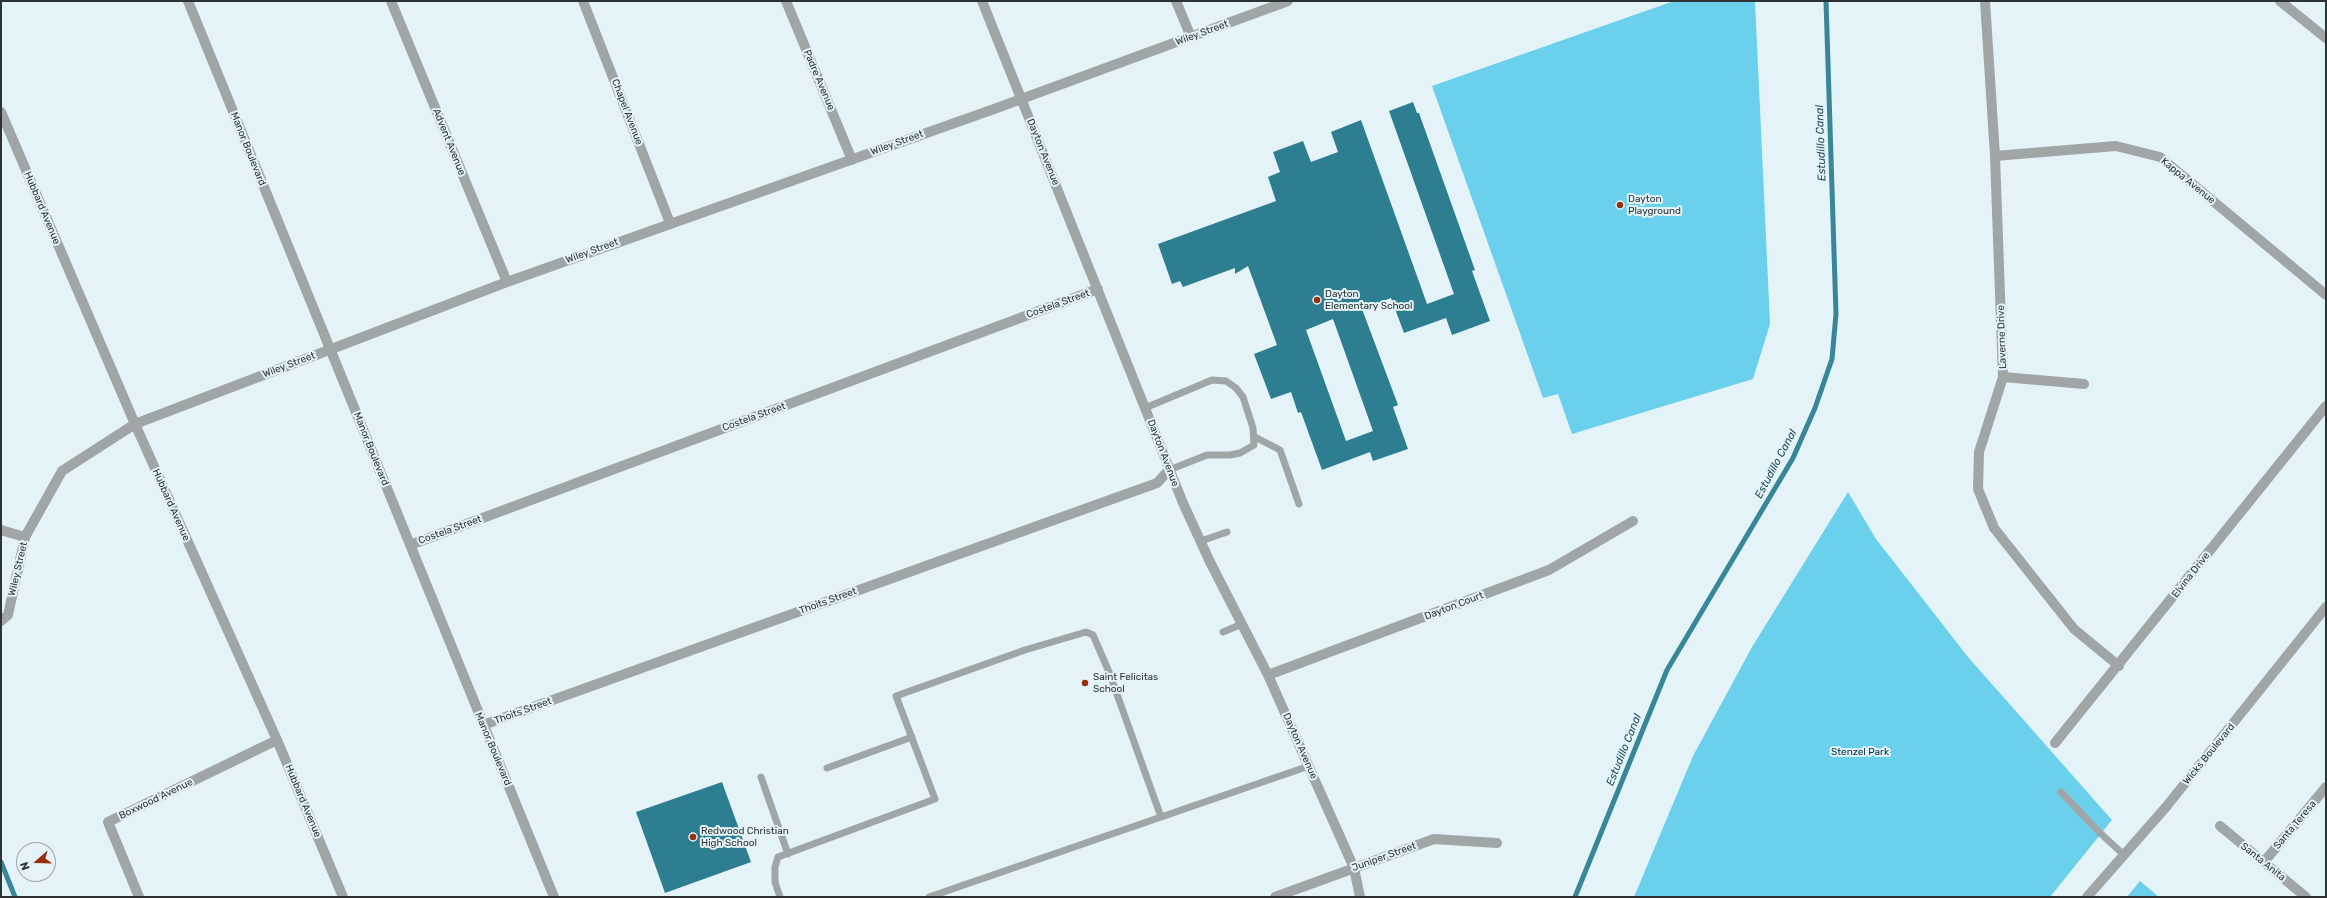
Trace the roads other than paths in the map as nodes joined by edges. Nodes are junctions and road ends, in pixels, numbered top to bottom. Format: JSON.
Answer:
{"nodes":[{"id":1,"x":188,"y":1,"type":"edge"},
{"id":2,"x":391,"y":1,"type":"edge"},
{"id":3,"x":583,"y":1,"type":"edge"},
{"id":4,"x":786,"y":1,"type":"edge"},
{"id":5,"x":982,"y":1,"type":"edge"},
{"id":6,"x":1176,"y":1,"type":"edge"},
{"id":7,"x":1288,"y":1,"type":"edge"},
{"id":8,"x":1986,"y":1,"type":"edge"},
{"id":9,"x":2280,"y":1,"type":"edge"},
{"id":10,"x":1191,"y":37,"type":"junction"},
{"id":11,"x":2326,"y":38,"type":"edge"},
{"id":12,"x":1021,"y":99,"type":"junction"},
{"id":13,"x":1,"y":112,"type":"edge"},
{"id":14,"x":1995,"y":156,"type":"junction"},
{"id":15,"x":852,"y":160,"type":"junction"},
{"id":16,"x":670,"y":223,"type":"junction"},
{"id":17,"x":507,"y":282,"type":"junction"},
{"id":18,"x":1098,"y":289,"type":"junction"},
{"id":19,"x":2326,"y":295,"type":"edge"},
{"id":20,"x":330,"y":349,"type":"junction"},
{"id":21,"x":2003,"y":377,"type":"junction"},
{"id":22,"x":2084,"y":384,"type":"dead end"},
{"id":23,"x":2326,"y":406,"type":"edge"},
{"id":24,"x":1145,"y":408,"type":"junction"},
{"id":25,"x":135,"y":424,"type":"junction"},
{"id":26,"x":1255,"y":437,"type":"junction"},
{"id":27,"x":1169,"y":470,"type":"junction"},
{"id":28,"x":1300,"y":504,"type":"dead end"},
{"id":29,"x":1633,"y":521,"type":"dead end"},
{"id":30,"x":1,"y":530,"type":"edge"},
{"id":31,"x":1227,"y":532,"type":"dead end"},
{"id":32,"x":26,"y":537,"type":"junction"},
{"id":33,"x":1201,"y":541,"type":"junction"},
{"id":34,"x":410,"y":545,"type":"junction"},
{"id":35,"x":2326,"y":607,"type":"edge"},
{"id":36,"x":1,"y":621,"type":"edge"},
{"id":37,"x":1242,"y":624,"type":"junction"},
{"id":38,"x":1223,"y":632,"type":"dead end"},
{"id":39,"x":2119,"y":666,"type":"junction"},
{"id":40,"x":1268,"y":675,"type":"junction"},
{"id":41,"x":483,"y":725,"type":"junction"},
{"id":42,"x":912,"y":737,"type":"junction"},
{"id":43,"x":277,"y":740,"type":"junction"},
{"id":44,"x":2055,"y":743,"type":"dead end"},
{"id":45,"x":1309,"y":766,"type":"junction"},
{"id":46,"x":828,"y":768,"type":"dead end"},
{"id":47,"x":761,"y":777,"type":"dead end"},
{"id":48,"x":2326,"y":787,"type":"edge"},
{"id":49,"x":2061,"y":792,"type":"dead end"},
{"id":50,"x":1161,"y":817,"type":"junction"},
{"id":51,"x":2220,"y":826,"type":"dead end"},
{"id":52,"x":1497,"y":843,"type":"dead end"},
{"id":53,"x":788,"y":854,"type":"junction"},
{"id":54,"x":2123,"y":854,"type":"junction"},
{"id":55,"x":2264,"y":862,"type":"junction"},
{"id":56,"x":1354,"y":868,"type":"junction"},
{"id":57,"x":139,"y":897,"type":"edge"},
{"id":58,"x":343,"y":897,"type":"edge"},
{"id":59,"x":554,"y":897,"type":"edge"},
{"id":60,"x":780,"y":897,"type":"edge"},
{"id":61,"x":929,"y":897,"type":"edge"},
{"id":62,"x":1276,"y":897,"type":"edge"},
{"id":63,"x":1360,"y":897,"type":"edge"},
{"id":64,"x":2087,"y":897,"type":"edge"},
{"id":65,"x":2306,"y":897,"type":"edge"}],
"edges":[{"from":1,"to":20,"type":"street","name":"Manor Boulevard"},
{"from":2,"to":17,"type":"street","name":"Advent Avenue"},
{"from":3,"to":16,"type":"street","name":"Chapel Avenue"},
{"from":4,"to":15,"type":"street","name":"Padre Avenue"},
{"from":5,"to":12,"type":"street","name":"Dayton Avenue"},
{"from":6,"to":10,"type":"street"},
{"from":7,"to":10,"type":"street","name":"Wiley Street"},
{"from":8,"to":14,"type":"street","name":"Laverne Drive"},
{"from":9,"to":11,"type":"street"},
{"from":10,"to":12,"type":"street","name":"Wiley Street"},
{"from":12,"to":15,"type":"street","name":"Wiley Street"},
{"from":12,"to":18,"type":"street","name":"Dayton Avenue"},
{"from":13,"to":25,"type":"street","name":"Hubbard Avenue"},
{"from":14,"to":19,"type":"street","name":"Kappa Avenue"},
{"from":14,"to":21,"type":"street","name":"Laverne Drive"},
{"from":15,"to":16,"type":"street","name":"Wiley Street"},
{"from":16,"to":17,"type":"street","name":"Wiley Street"},
{"from":17,"to":20,"type":"street","name":"Wiley Street"},
{"from":18,"to":24,"type":"street","name":"Dayton Avenue"},
{"from":18,"to":34,"type":"street","name":"Costela Street"},
{"from":20,"to":25,"type":"street","name":"Wiley Street"},
{"from":20,"to":34,"type":"street","name":"Manor Boulevard"},
{"from":21,"to":22,"type":"street"},
{"from":21,"to":39,"type":"street","name":"Laverne Drive"},
{"from":23,"to":39,"type":"street","name":"Elvina Drive"},
{"from":24,"to":26,"type":"lane"},
{"from":24,"to":27,"type":"street","name":"Dayton Avenue"},
{"from":25,"to":32,"type":"street","name":"Wiley Street"},
{"from":25,"to":43,"type":"street","name":"Hubbard Avenue"},
{"from":26,"to":27,"type":"lane"},
{"from":26,"to":28,"type":"lane"},
{"from":27,"to":33,"type":"street","name":"Dayton Avenue"},
{"from":27,"to":41,"type":"street","name":"Thoits Street"},
{"from":29,"to":40,"type":"street","name":"Dayton Court"},
{"from":30,"to":32,"type":"street"},
{"from":31,"to":33,"type":"lane"},
{"from":32,"to":36,"type":"street","name":"Wiley Street"},
{"from":33,"to":37,"type":"street","name":"Dayton Avenue"},
{"from":34,"to":41,"type":"street","name":"Manor Boulevard"},
{"from":35,"to":54,"type":"street","name":"Wicks Boulevard"},
{"from":37,"to":38,"type":"lane"},
{"from":37,"to":40,"type":"street","name":"Dayton Avenue"},
{"from":39,"to":44,"type":"street","name":"Elvina Drive"},
{"from":40,"to":45,"type":"street","name":"Dayton Avenue"},
{"from":41,"to":59,"type":"street","name":"Manor Boulevard"},
{"from":42,"to":46,"type":"lane"},
{"from":42,"to":50,"type":"lane"},
{"from":42,"to":53,"type":"lane"},
{"from":43,"to":57,"type":"street","name":"Boxwood Avenue"},
{"from":43,"to":58,"type":"street","name":"Hubbard Avenue"},
{"from":45,"to":50,"type":"lane"},
{"from":45,"to":56,"type":"street","name":"Dayton Avenue"},
{"from":47,"to":53,"type":"lane"},
{"from":48,"to":55,"type":"street","name":"Santa Teresa"},
{"from":49,"to":54,"type":"lane"},
{"from":50,"to":61,"type":"lane"},
{"from":51,"to":55,"type":"street","name":"Santa Anita"},
{"from":52,"to":56,"type":"street","name":"Juniper Street"},
{"from":53,"to":60,"type":"lane"},
{"from":54,"to":64,"type":"street","name":"Wicks Boulevard"},
{"from":55,"to":65,"type":"street","name":"Santa Anita"},
{"from":56,"to":62,"type":"street","name":"Juniper Street"},
{"from":56,"to":63,"type":"street","name":"Dayton Avenue"}]}
